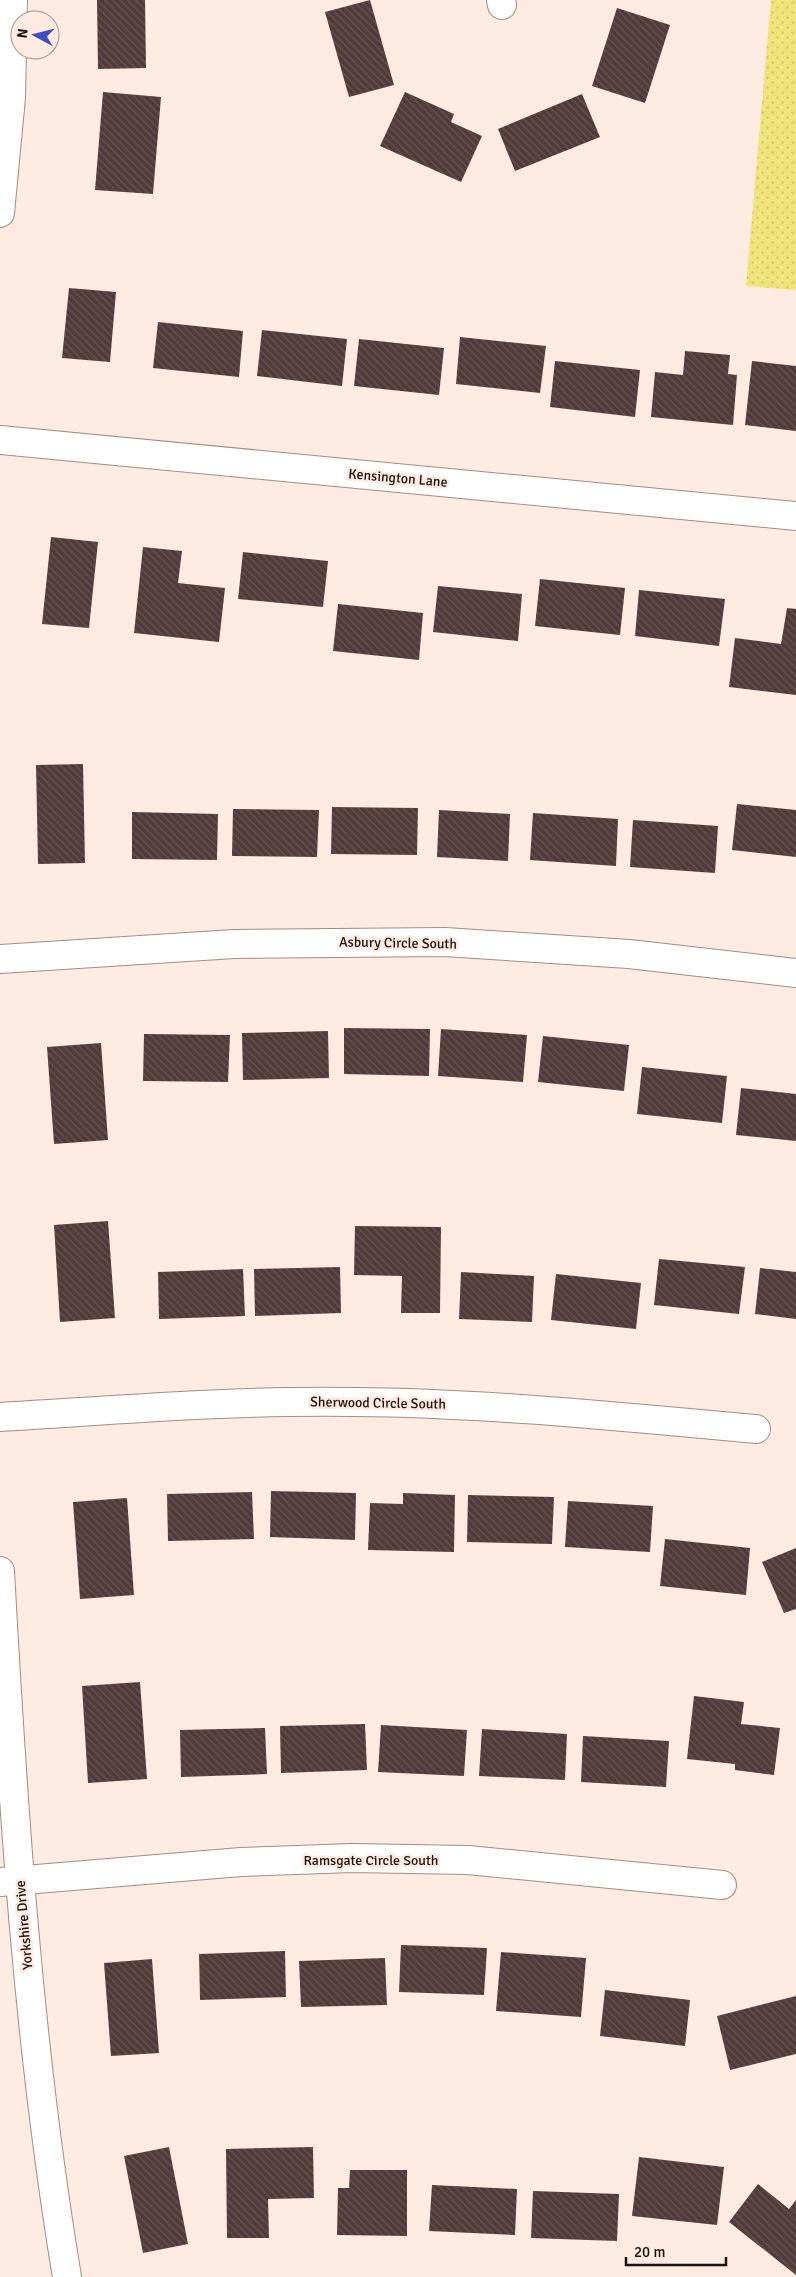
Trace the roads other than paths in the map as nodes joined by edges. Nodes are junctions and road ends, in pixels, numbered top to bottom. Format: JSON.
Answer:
{"nodes":[{"id":1,"x":13,"y":0,"type":"edge"},
{"id":2,"x":0,"y":213,"type":"edge"},
{"id":3,"x":0,"y":440,"type":"edge"},
{"id":4,"x":796,"y":516,"type":"edge"},
{"id":5,"x":0,"y":959,"type":"edge"},
{"id":6,"x":796,"y":973,"type":"edge"},
{"id":7,"x":0,"y":1417,"type":"edge"},
{"id":8,"x":756,"y":1429,"type":"dead end"},
{"id":9,"x":0,"y":1571,"type":"edge"},
{"id":10,"x":10,"y":1882,"type":"edge"},
{"id":11,"x":722,"y":1885,"type":"dead end"},
{"id":12,"x":67,"y":2277,"type":"edge"}],
"edges":[{"from":1,"to":2,"type":"street"},
{"from":3,"to":4,"type":"street","name":"Kensington Lane"},
{"from":5,"to":6,"type":"street","name":"Asbury Circle South"},
{"from":7,"to":8,"type":"street","name":"Sherwood Circle South"},
{"from":9,"to":10,"type":"street","name":"Yorkshire Drive"},
{"from":10,"to":11,"type":"street","name":"Ramsgate Circle South"},
{"from":10,"to":12,"type":"street","name":"Yorkshire Drive"}]}
